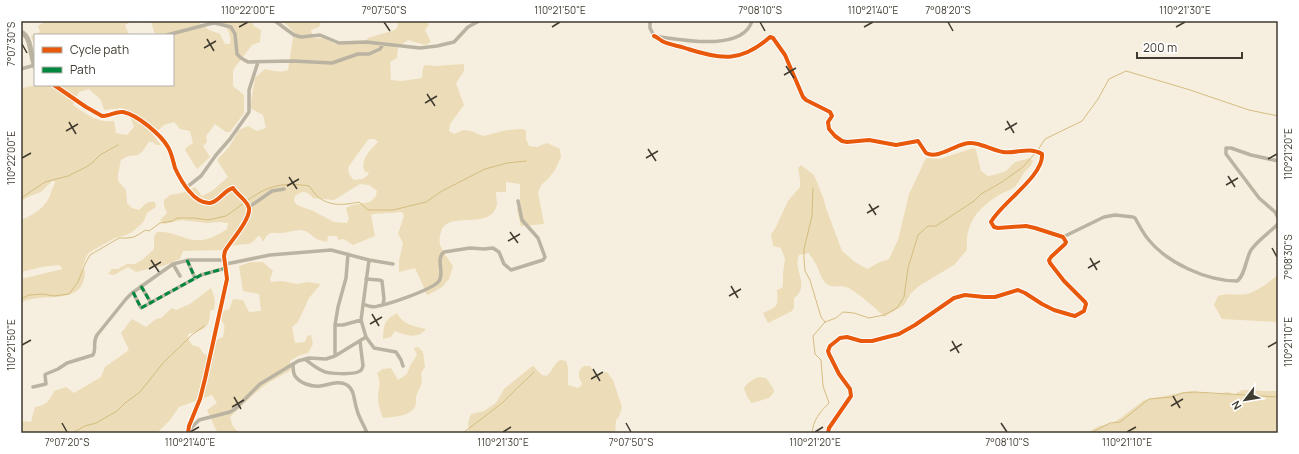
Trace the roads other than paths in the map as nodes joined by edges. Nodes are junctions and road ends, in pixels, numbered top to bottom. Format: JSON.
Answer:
{"nodes":[{"id":1,"x":274,"y":21,"type":"edge"},
{"id":2,"x":480,"y":21,"type":"edge"},
{"id":3,"x":650,"y":21,"type":"edge"},
{"id":4,"x":752,"y":21,"type":"edge"},
{"id":5,"x":21,"y":32,"type":"edge"},
{"id":6,"x":171,"y":34,"type":"edge"},
{"id":7,"x":654,"y":36,"type":"junction"},
{"id":8,"x":383,"y":44,"type":"junction"},
{"id":9,"x":34,"y":62,"type":"edge"},
{"id":10,"x":258,"y":62,"type":"junction"},
{"id":11,"x":34,"y":66,"type":"edge"},
{"id":12,"x":21,"y":69,"type":"edge"},
{"id":13,"x":55,"y":86,"type":"edge"},
{"id":14,"x":1278,"y":161,"type":"edge"},
{"id":15,"x":187,"y":187,"type":"junction"},
{"id":16,"x":284,"y":189,"type":"dead end"},
{"id":17,"x":518,"y":201,"type":"dead end"},
{"id":18,"x":246,"y":204,"type":"junction"},
{"id":19,"x":1278,"y":217,"type":"edge"},
{"id":20,"x":1278,"y":224,"type":"edge"},
{"id":21,"x":1064,"y":237,"type":"junction"},
{"id":22,"x":348,"y":254,"type":"junction"},
{"id":23,"x":187,"y":260,"type":"junction"},
{"id":24,"x":369,"y":260,"type":"junction"},
{"id":25,"x":174,"y":264,"type":"junction"},
{"id":26,"x":226,"y":264,"type":"junction"},
{"id":27,"x":393,"y":264,"type":"dead end"},
{"id":28,"x":180,"y":276,"type":"dead end"},
{"id":29,"x":195,"y":278,"type":"junction"},
{"id":30,"x":366,"y":279,"type":"junction"},
{"id":31,"x":141,"y":286,"type":"junction"},
{"id":32,"x":133,"y":292,"type":"junction"},
{"id":33,"x":151,"y":303,"type":"junction"},
{"id":34,"x":363,"y":304,"type":"junction"},
{"id":35,"x":383,"y":304,"type":"junction"},
{"id":36,"x":361,"y":320,"type":"junction"},
{"id":37,"x":335,"y":325,"type":"junction"},
{"id":38,"x":366,"y":337,"type":"junction"},
{"id":39,"x":360,"y":341,"type":"junction"},
{"id":40,"x":335,"y":356,"type":"junction"},
{"id":41,"x":304,"y":358,"type":"junction"},
{"id":42,"x":292,"y":364,"type":"junction"},
{"id":43,"x":404,"y":366,"type":"dead end"},
{"id":44,"x":33,"y":387,"type":"dead end"},
{"id":45,"x":188,"y":432,"type":"edge"},
{"id":46,"x":367,"y":433,"type":"edge"},
{"id":47,"x":828,"y":433,"type":"edge"}],
"edges":[{"from":1,"to":8,"type":"street"},
{"from":2,"to":8,"type":"street"},
{"from":3,"to":7,"type":"street"},
{"from":4,"to":7,"type":"street"},
{"from":5,"to":9,"type":"street"},
{"from":6,"to":10,"type":"street"},
{"from":7,"to":21,"type":"street"},
{"from":8,"to":10,"type":"street"},
{"from":10,"to":15,"type":"street"},
{"from":11,"to":12,"type":"street"},
{"from":13,"to":15,"type":"street"},
{"from":14,"to":19,"type":"street"},
{"from":15,"to":18,"type":"street"},
{"from":16,"to":18,"type":"street"},
{"from":17,"to":35,"type":"street"},
{"from":18,"to":26,"type":"street"},
{"from":20,"to":21,"type":"street"},
{"from":21,"to":47,"type":"street"},
{"from":22,"to":24,"type":"street"},
{"from":22,"to":26,"type":"street"},
{"from":22,"to":37,"type":"street"},
{"from":23,"to":25,"type":"street"},
{"from":23,"to":26,"type":"street"},
{"from":23,"to":29,"type":"street"},
{"from":24,"to":27,"type":"street"},
{"from":24,"to":30,"type":"street"},
{"from":25,"to":28,"type":"street"},
{"from":25,"to":31,"type":"street"},
{"from":26,"to":29,"type":"street"},
{"from":26,"to":45,"type":"street"},
{"from":29,"to":33,"type":"street"},
{"from":30,"to":34,"type":"street"},
{"from":30,"to":35,"type":"street"},
{"from":31,"to":32,"type":"street"},
{"from":31,"to":33,"type":"street"},
{"from":32,"to":33,"type":"street"},
{"from":32,"to":44,"type":"street"},
{"from":34,"to":35,"type":"street"},
{"from":34,"to":36,"type":"street"},
{"from":36,"to":37,"type":"street"},
{"from":36,"to":38,"type":"street"},
{"from":37,"to":40,"type":"street"},
{"from":38,"to":39,"type":"street"},
{"from":38,"to":43,"type":"street"},
{"from":39,"to":40,"type":"street"},
{"from":39,"to":41,"type":"street"},
{"from":40,"to":41,"type":"street"},
{"from":41,"to":42,"type":"street"},
{"from":42,"to":45,"type":"street"},
{"from":42,"to":46,"type":"street"}]}
